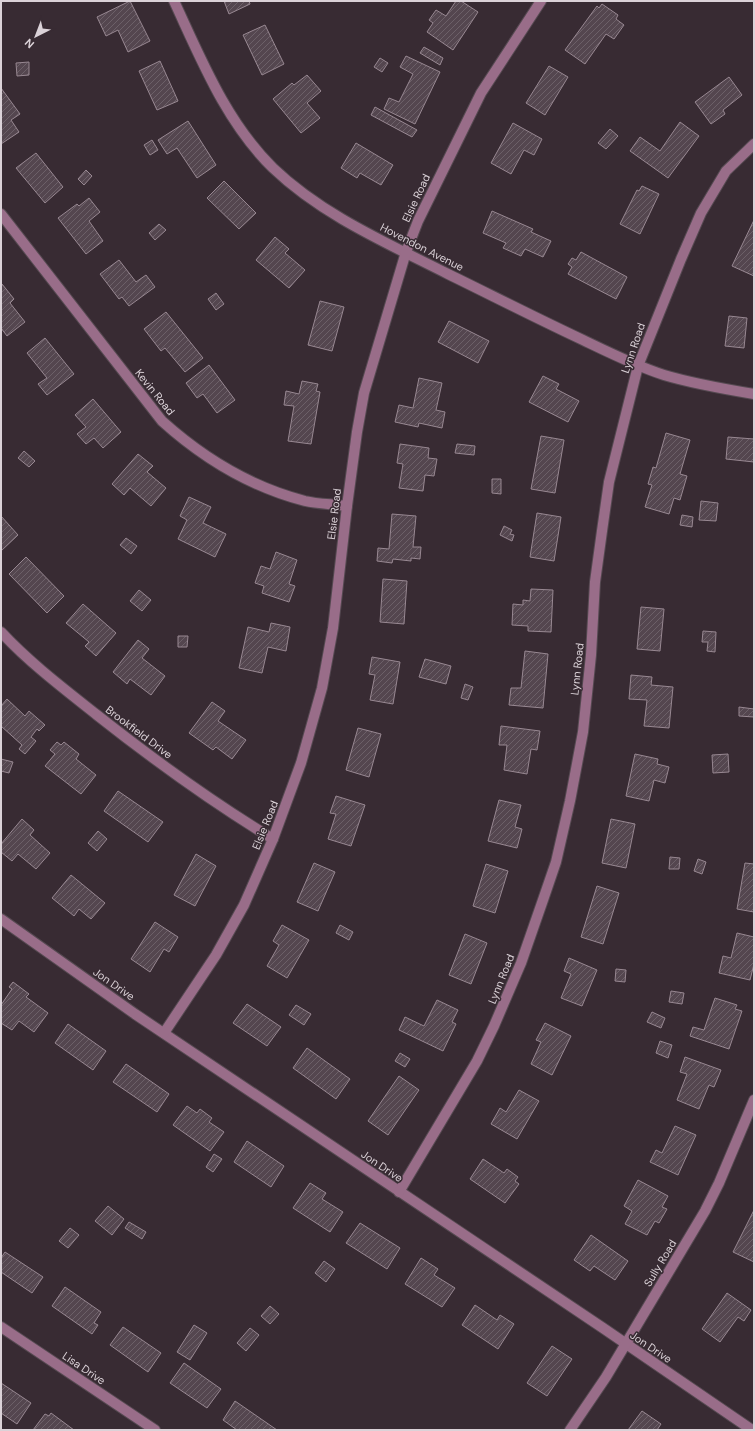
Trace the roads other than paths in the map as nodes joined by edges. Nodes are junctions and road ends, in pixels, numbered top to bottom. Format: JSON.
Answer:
{"nodes":[{"id":1,"x":174,"y":1,"type":"edge"},
{"id":2,"x":541,"y":1,"type":"edge"},
{"id":3,"x":754,"y":144,"type":"edge"},
{"id":4,"x":1,"y":214,"type":"edge"},
{"id":5,"x":406,"y":252,"type":"junction"},
{"id":6,"x":638,"y":366,"type":"junction"},
{"id":7,"x":754,"y":394,"type":"edge"},
{"id":8,"x":347,"y":506,"type":"junction"},
{"id":9,"x":1,"y":632,"type":"edge"},
{"id":10,"x":273,"y":839,"type":"junction"},
{"id":11,"x":1,"y":919,"type":"edge"},
{"id":12,"x":164,"y":1033,"type":"junction"},
{"id":13,"x":754,"y":1100,"type":"edge"},
{"id":14,"x":398,"y":1192,"type":"junction"},
{"id":15,"x":1,"y":1327,"type":"edge"},
{"id":16,"x":626,"y":1344,"type":"junction"},
{"id":17,"x":155,"y":1430,"type":"edge"},
{"id":18,"x":570,"y":1430,"type":"edge"},
{"id":19,"x":752,"y":1430,"type":"edge"}],
"edges":[{"from":1,"to":5,"type":"street","name":"Hovendon Avenue"},
{"from":2,"to":5,"type":"street","name":"Elsie Road"},
{"from":3,"to":6,"type":"street","name":"Lynn Road"},
{"from":4,"to":8,"type":"street","name":"Kevin Road"},
{"from":5,"to":6,"type":"street","name":"Hovendon Avenue"},
{"from":5,"to":8,"type":"street","name":"Elsie Road"},
{"from":6,"to":7,"type":"street","name":"Hovendon Avenue"},
{"from":6,"to":14,"type":"street","name":"Lynn Road"},
{"from":8,"to":10,"type":"street","name":"Elsie Road"},
{"from":9,"to":10,"type":"street","name":"Brookfield Drive"},
{"from":10,"to":12,"type":"street","name":"Elsie Road"},
{"from":11,"to":12,"type":"street","name":"Jon Drive"},
{"from":12,"to":14,"type":"street","name":"Jon Drive"},
{"from":13,"to":16,"type":"street","name":"Sully Road"},
{"from":14,"to":16,"type":"street","name":"Jon Drive"},
{"from":15,"to":17,"type":"street","name":"Lisa Drive"},
{"from":16,"to":18,"type":"street","name":"Sully Road"},
{"from":16,"to":19,"type":"street","name":"Jon Drive"}]}
